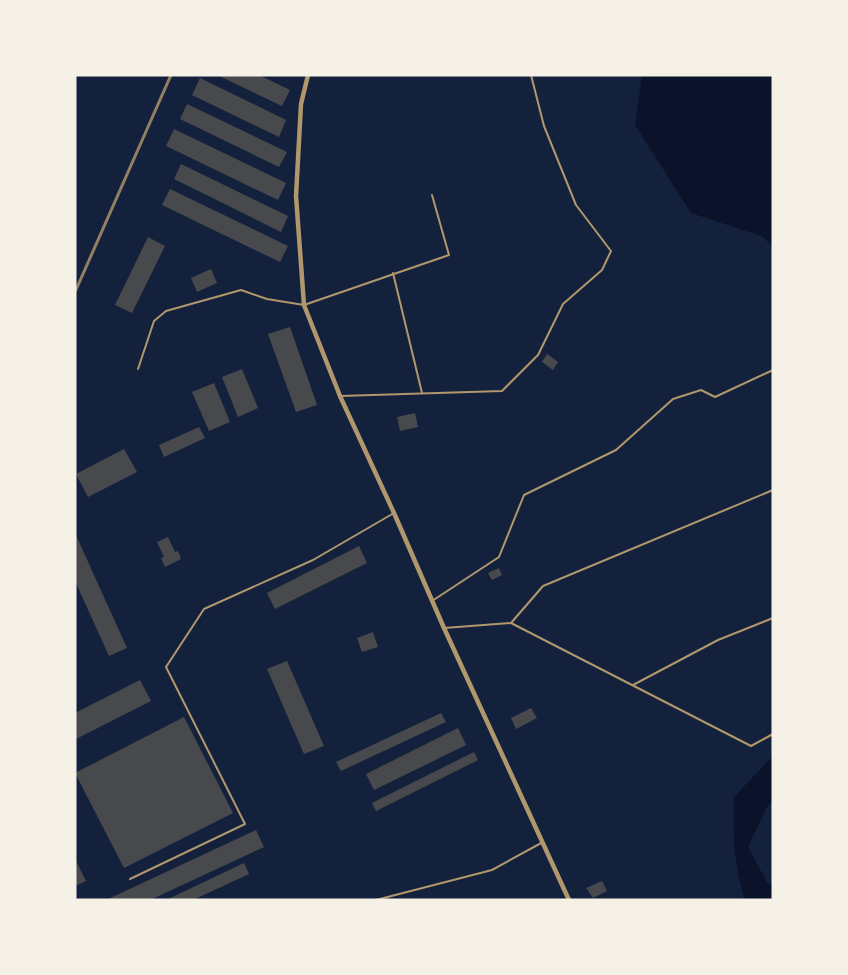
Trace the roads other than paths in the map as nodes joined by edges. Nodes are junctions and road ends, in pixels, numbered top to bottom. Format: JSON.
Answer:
{"nodes":[{"id":1,"x":308,"y":75,"type":"edge"},
{"id":2,"x":531,"y":75,"type":"edge"},
{"id":3,"x":432,"y":195,"type":"dead end"},
{"id":4,"x":393,"y":273,"type":"junction"},
{"id":5,"x":304,"y":305,"type":"junction"},
{"id":6,"x":138,"y":369,"type":"dead end"},
{"id":7,"x":773,"y":370,"type":"edge"},
{"id":8,"x":422,"y":393,"type":"junction"},
{"id":9,"x":340,"y":396,"type":"junction"},
{"id":10,"x":773,"y":490,"type":"edge"},
{"id":11,"x":394,"y":513,"type":"junction"},
{"id":12,"x":432,"y":601,"type":"junction"},
{"id":13,"x":773,"y":618,"type":"edge"},
{"id":14,"x":511,"y":623,"type":"junction"},
{"id":15,"x":444,"y":628,"type":"junction"},
{"id":16,"x":633,"y":685,"type":"junction"},
{"id":17,"x":773,"y":734,"type":"edge"},
{"id":18,"x":543,"y":842,"type":"junction"},
{"id":19,"x":130,"y":879,"type":"dead end"},
{"id":20,"x":376,"y":900,"type":"edge"},
{"id":21,"x":569,"y":900,"type":"edge"}],
"edges":[{"from":1,"to":5,"type":"street"},
{"from":2,"to":8,"type":"lane"},
{"from":3,"to":4,"type":"lane"},
{"from":4,"to":5,"type":"lane"},
{"from":4,"to":8,"type":"lane"},
{"from":5,"to":6,"type":"lane"},
{"from":5,"to":9,"type":"street"},
{"from":7,"to":12,"type":"lane"},
{"from":8,"to":9,"type":"lane"},
{"from":9,"to":11,"type":"street"},
{"from":10,"to":14,"type":"lane"},
{"from":11,"to":12,"type":"street"},
{"from":11,"to":19,"type":"lane"},
{"from":12,"to":15,"type":"street"},
{"from":13,"to":16,"type":"lane"},
{"from":14,"to":15,"type":"lane"},
{"from":14,"to":16,"type":"lane"},
{"from":15,"to":18,"type":"street"},
{"from":16,"to":17,"type":"lane"},
{"from":18,"to":20,"type":"lane"},
{"from":18,"to":21,"type":"street"}]}
